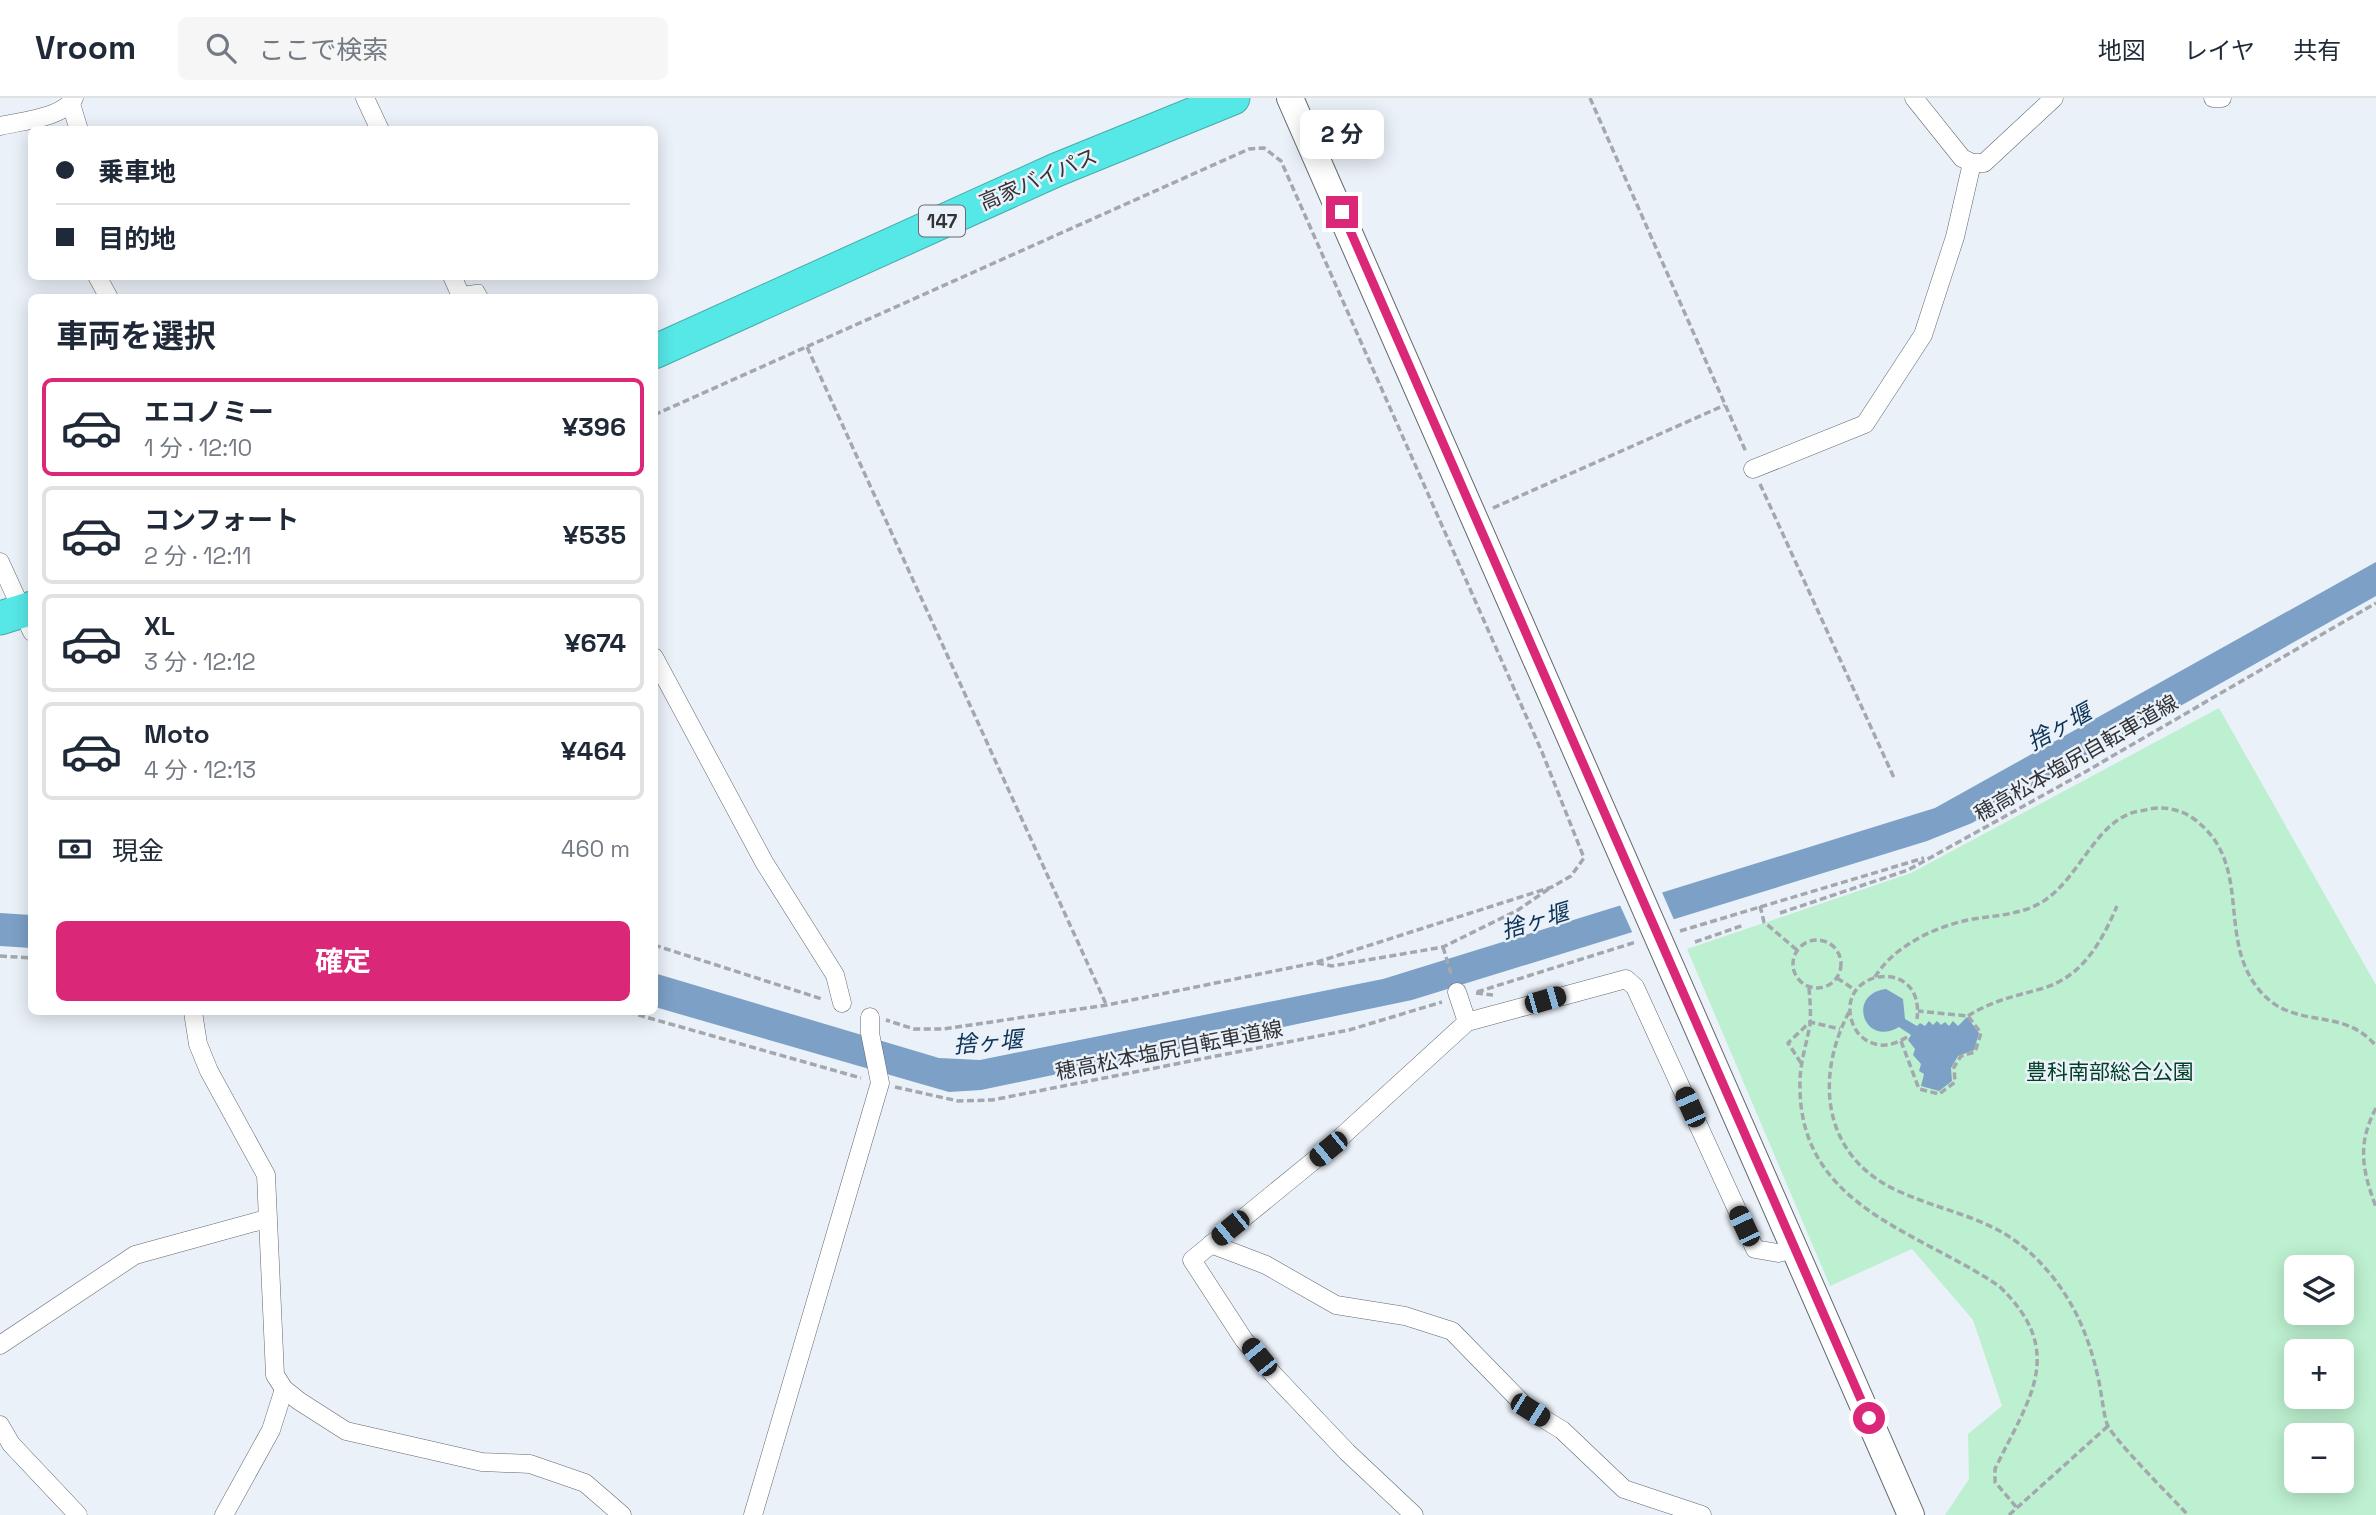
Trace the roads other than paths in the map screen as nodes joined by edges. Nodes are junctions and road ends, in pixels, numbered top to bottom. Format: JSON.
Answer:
{"nodes":[{"id":1,"x":365,"y":98,"type":"edge"},
{"id":2,"x":1233,"y":98,"type":"edge"},
{"id":3,"x":1290,"y":98,"type":"edge"},
{"id":4,"x":1914,"y":98,"type":"edge"},
{"id":5,"x":2054,"y":98,"type":"edge"},
{"id":6,"x":2213,"y":98,"type":"edge"},
{"id":7,"x":2222,"y":98,"type":"edge"},
{"id":8,"x":73,"y":101,"type":"edge"},
{"id":9,"x":0,"y":126,"type":"edge"},
{"id":10,"x":78,"y":126,"type":"edge"},
{"id":11,"x":378,"y":126,"type":"edge"},
{"id":12,"x":1972,"y":163,"type":"junction"},
{"id":13,"x":458,"y":289,"type":"edge"},
{"id":14,"x":482,"y":294,"type":"edge"},
{"id":15,"x":658,"y":350,"type":"edge"},
{"id":16,"x":1753,"y":469,"type":"road end"},
{"id":17,"x":0,"y":562,"type":"edge"},
{"id":18,"x":21,"y":618,"type":"edge"},
{"id":19,"x":658,"y":664,"type":"edge"},
{"id":20,"x":1452,"y":996,"type":"road end"},
{"id":21,"x":842,"y":1003,"type":"road end"},
{"id":22,"x":193,"y":1015,"type":"edge"},
{"id":23,"x":1467,"y":1022,"type":"junction"},
{"id":24,"x":870,"y":1025,"type":"road end"},
{"id":25,"x":266,"y":1219,"type":"junction"},
{"id":26,"x":1211,"y":1244,"type":"junction"},
{"id":27,"x":1794,"y":1249,"type":"junction"},
{"id":28,"x":0,"y":1345,"type":"edge"},
{"id":29,"x":284,"y":1389,"type":"junction"},
{"id":30,"x":0,"y":1425,"type":"edge"},
{"id":31,"x":6,"y":1449,"type":"edge"},
{"id":32,"x":78,"y":1515,"type":"edge"},
{"id":33,"x":224,"y":1515,"type":"edge"},
{"id":34,"x":622,"y":1515,"type":"edge"},
{"id":35,"x":753,"y":1515,"type":"edge"},
{"id":36,"x":1415,"y":1515,"type":"edge"},
{"id":37,"x":1702,"y":1515,"type":"edge"},
{"id":38,"x":1911,"y":1515,"type":"edge"}],
"edges":[{"from":1,"to":11,"type":"street"},
{"from":2,"to":15,"type":"highway","name":"高家バイパス","number":"147"},
{"from":3,"to":27,"type":"street"},
{"from":4,"to":12,"type":"street"},
{"from":5,"to":12,"type":"street"},
{"from":6,"to":7,"type":"street"},
{"from":8,"to":9,"type":"street"},
{"from":8,"to":10,"type":"street"},
{"from":12,"to":16,"type":"street"},
{"from":13,"to":14,"type":"lane"},
{"from":17,"to":18,"type":"street"},
{"from":19,"to":21,"type":"street"},
{"from":20,"to":23,"type":"street"},
{"from":22,"to":25,"type":"street"},
{"from":23,"to":26,"type":"street"},
{"from":23,"to":27,"type":"street"},
{"from":24,"to":35,"type":"street"},
{"from":25,"to":28,"type":"street"},
{"from":25,"to":29,"type":"street"},
{"from":26,"to":36,"type":"street"},
{"from":26,"to":37,"type":"street"},
{"from":27,"to":38,"type":"street"},
{"from":29,"to":33,"type":"street"},
{"from":29,"to":34,"type":"street"},
{"from":30,"to":31,"type":"street"},
{"from":31,"to":32,"type":"street"}]}
